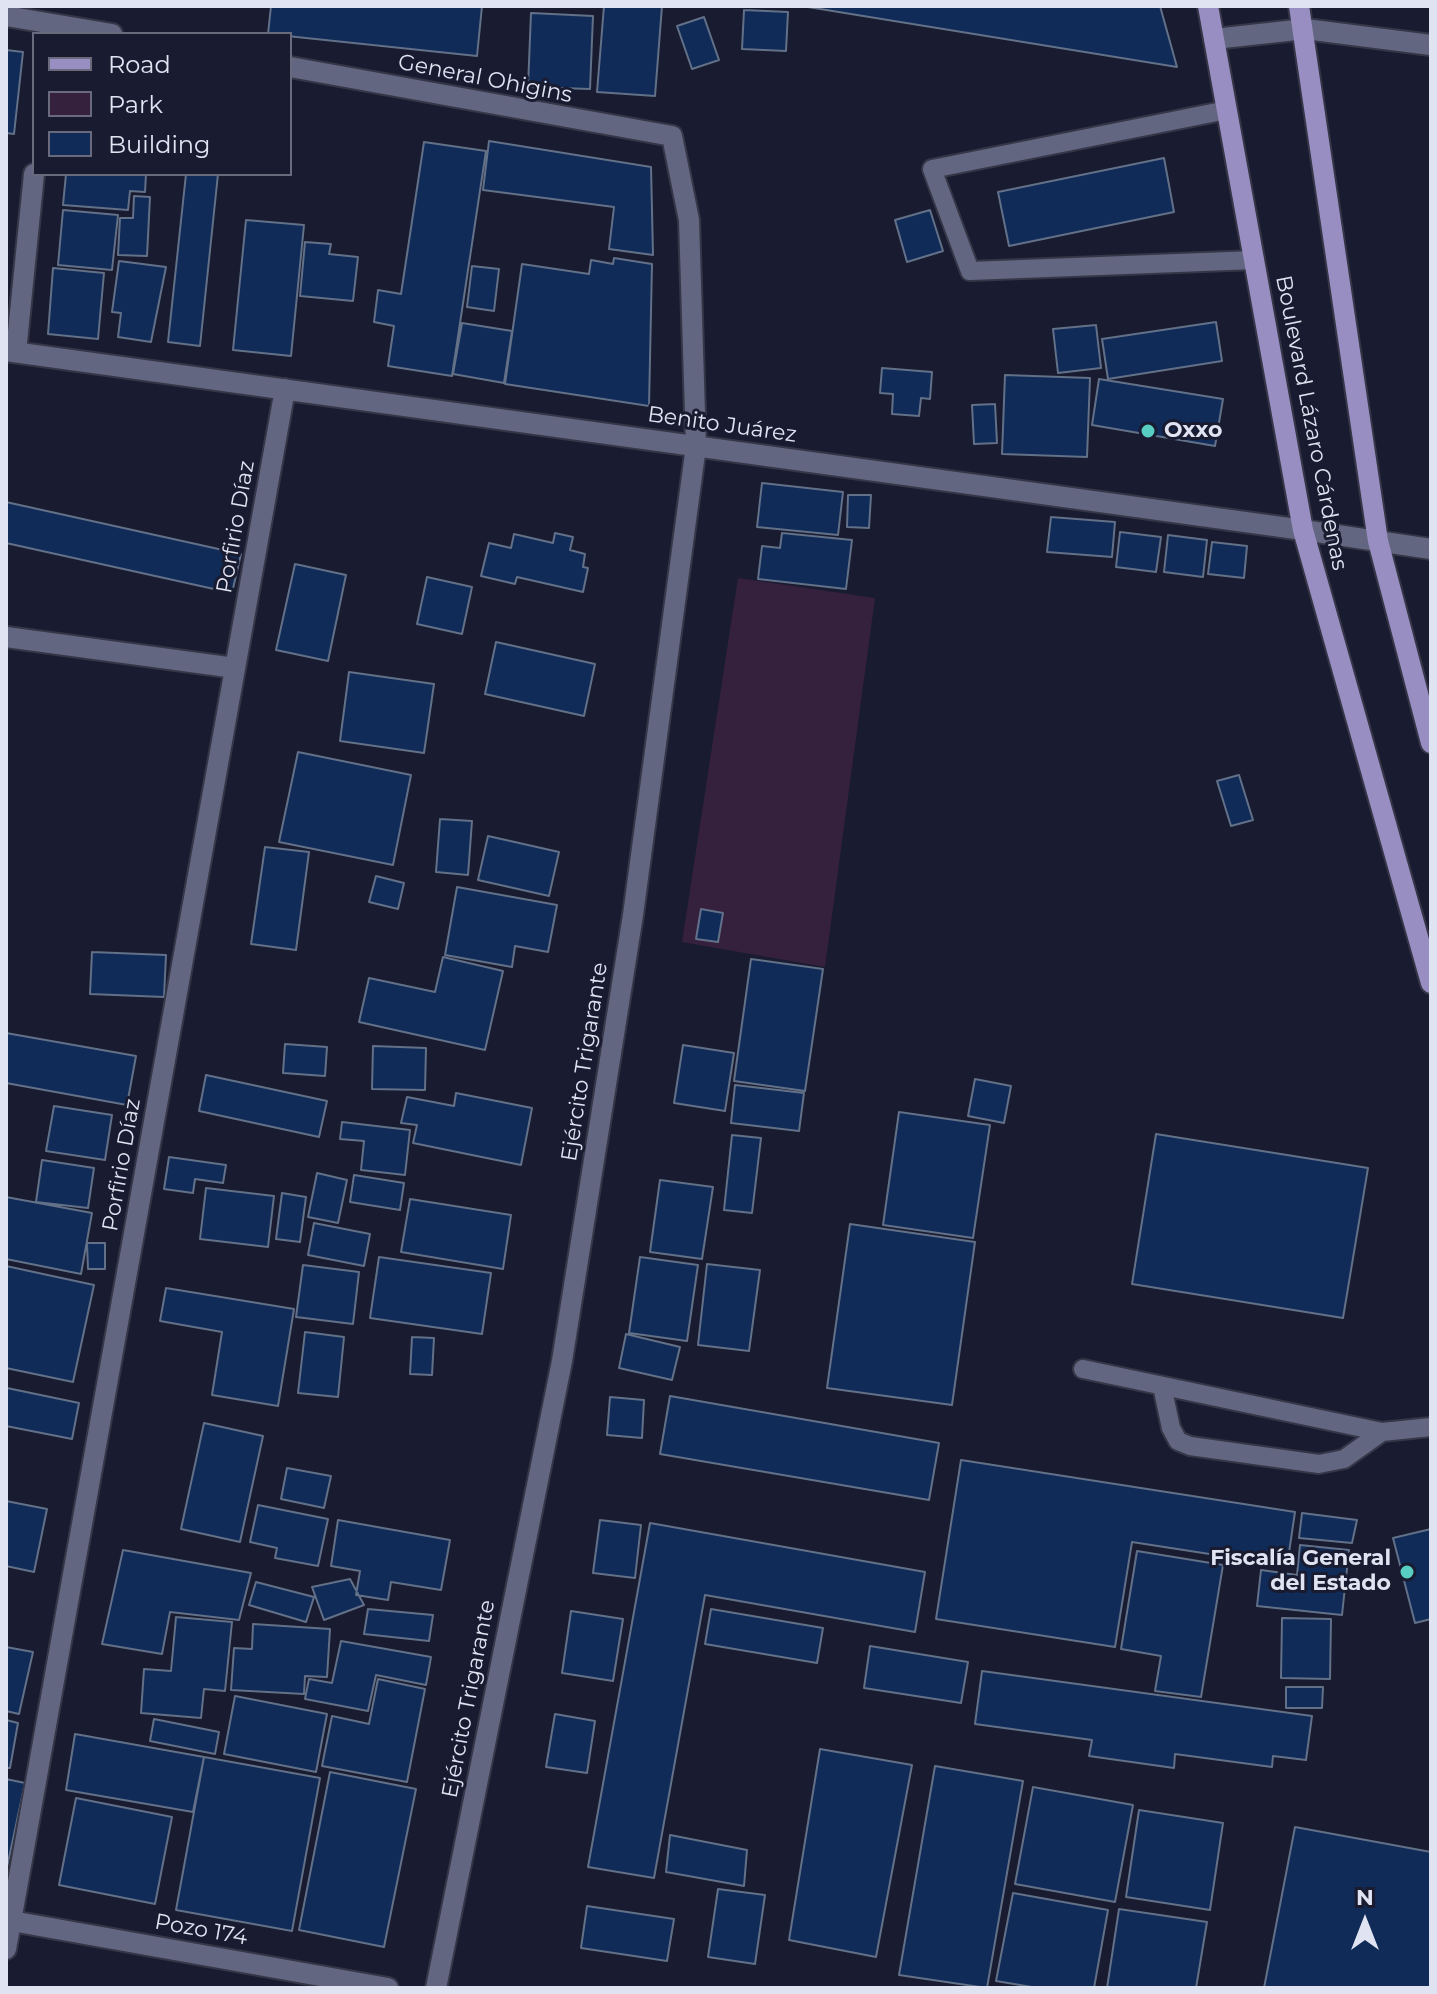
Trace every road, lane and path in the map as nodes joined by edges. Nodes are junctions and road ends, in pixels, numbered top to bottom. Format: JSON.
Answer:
{"nodes":[{"id":1,"x":1208,"y":6,"type":"edge"},
{"id":2,"x":1299,"y":6,"type":"edge"},
{"id":3,"x":6,"y":16,"type":"edge"},
{"id":4,"x":50,"y":21,"type":"edge"},
{"id":5,"x":1305,"y":29,"type":"junction"},
{"id":6,"x":102,"y":32,"type":"edge"},
{"id":7,"x":1214,"y":39,"type":"junction"},
{"id":8,"x":1431,"y":45,"type":"edge"},
{"id":9,"x":292,"y":67,"type":"edge"},
{"id":10,"x":1227,"y":110,"type":"junction"},
{"id":11,"x":672,"y":136,"type":"joint"},
{"id":12,"x":34,"y":176,"type":"edge"},
{"id":13,"x":1255,"y":260,"type":"junction"},
{"id":14,"x":11,"y":352,"type":"edge"},
{"id":15,"x":285,"y":389,"type":"junction"},
{"id":16,"x":696,"y":446,"type":"junction"},
{"id":17,"x":1303,"y":530,"type":"junction"},
{"id":18,"x":1378,"y":541,"type":"junction"},
{"id":19,"x":1431,"y":549,"type":"edge"},
{"id":20,"x":6,"y":637,"type":"edge"},
{"id":21,"x":235,"y":668,"type":"junction"},
{"id":22,"x":1431,"y":743,"type":"edge"},
{"id":23,"x":1431,"y":983,"type":"edge"},
{"id":24,"x":1083,"y":1369,"type":"dead end"},
{"id":25,"x":1162,"y":1386,"type":"junction"},
{"id":26,"x":1431,"y":1427,"type":"edge"},
{"id":27,"x":1382,"y":1432,"type":"junction"},
{"id":28,"x":8,"y":1921,"type":"edge"},
{"id":29,"x":6,"y":1949,"type":"edge"},
{"id":30,"x":388,"y":1988,"type":"edge"},
{"id":31,"x":436,"y":1988,"type":"edge"}],
"edges":[{"from":1,"to":7,"type":"main road","name":"Boulevard Lázaro Cárdenas"},
{"from":2,"to":5,"type":"main road","name":"Boulevard Lázaro Cárdenas"},
{"from":3,"to":4,"type":"street"},
{"from":4,"to":6,"type":"street"},
{"from":5,"to":7,"type":"street"},
{"from":5,"to":8,"type":"street"},
{"from":5,"to":18,"type":"main road","name":"Boulevard Lázaro Cárdenas"},
{"from":7,"to":10,"type":"main road","name":"Boulevard Lázaro Cárdenas"},
{"from":9,"to":11,"type":"street","name":"General Ohigins"},
{"from":10,"to":13,"type":"main road","name":"Boulevard Lázaro Cárdenas"},
{"from":10,"to":13,"type":"lane"},
{"from":11,"to":16,"type":"street","name":"Ejército Trigarante"},
{"from":12,"to":14,"type":"street"},
{"from":13,"to":17,"type":"main road","name":"Boulevard Lázaro Cárdenas"},
{"from":14,"to":15,"type":"street","name":"Benito Juárez"},
{"from":15,"to":16,"type":"street","name":"Benito Juárez"},
{"from":15,"to":21,"type":"street","name":"Porfirio Díaz"},
{"from":16,"to":17,"type":"street","name":"Benito Juárez"},
{"from":16,"to":31,"type":"street","name":"Ejército Trigarante"},
{"from":17,"to":18,"type":"street","name":"Benito Juárez"},
{"from":17,"to":23,"type":"main road","name":"Boulevard Lázaro Cárdenas"},
{"from":18,"to":19,"type":"street","name":"Benito Juárez"},
{"from":18,"to":22,"type":"main road","name":"Boulevard Lázaro Cárdenas"},
{"from":20,"to":21,"type":"street"},
{"from":21,"to":28,"type":"street","name":"Porfirio Díaz"},
{"from":24,"to":25,"type":"lane"},
{"from":25,"to":27,"type":"lane"},
{"from":25,"to":27,"type":"lane"},
{"from":26,"to":27,"type":"lane"},
{"from":28,"to":29,"type":"street","name":"Porfirio Díaz"},
{"from":28,"to":30,"type":"street","name":"Pozo 174"}]}
